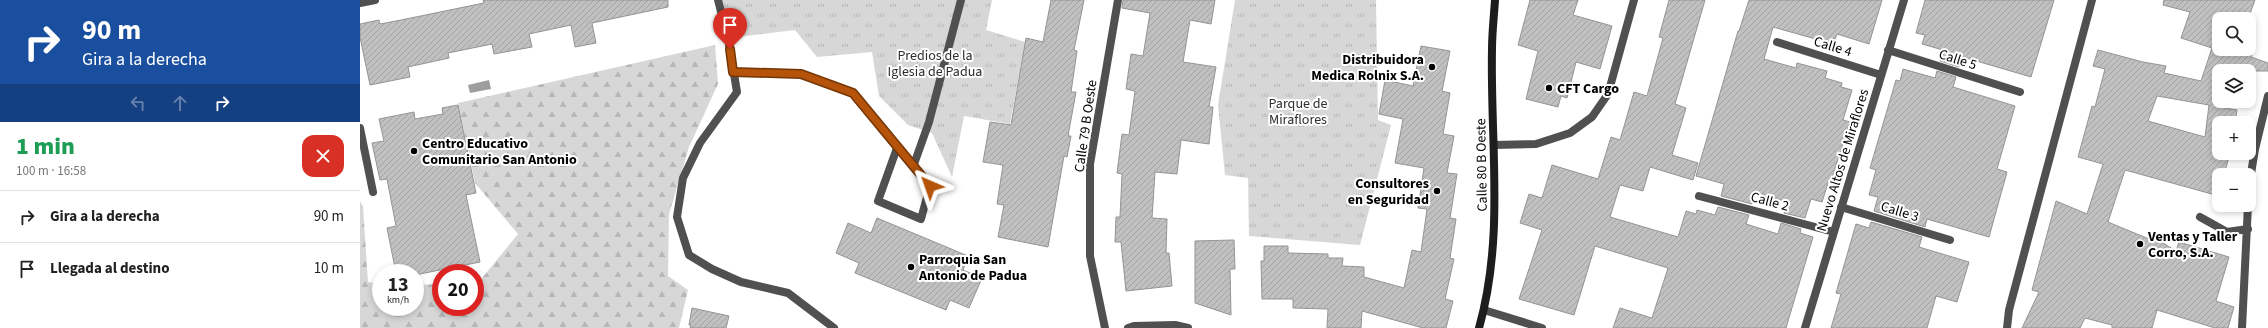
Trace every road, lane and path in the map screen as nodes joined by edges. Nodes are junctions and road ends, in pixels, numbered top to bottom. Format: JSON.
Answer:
{"nodes":[{"id":1,"x":375,"y":0,"type":"edge"},
{"id":2,"x":718,"y":0,"type":"edge"},
{"id":3,"x":961,"y":0,"type":"edge"},
{"id":4,"x":1118,"y":0,"type":"edge"},
{"id":5,"x":1495,"y":0,"type":"edge"},
{"id":6,"x":1634,"y":0,"type":"edge"},
{"id":7,"x":1904,"y":0,"type":"edge"},
{"id":8,"x":2092,"y":0,"type":"edge"},
{"id":9,"x":360,"y":3,"type":"edge"},
{"id":10,"x":1777,"y":42,"type":"dead end"},
{"id":11,"x":1888,"y":50,"type":"junction"},
{"id":12,"x":733,"y":72,"type":"junction"},
{"id":13,"x":1881,"y":75,"type":"junction"},
{"id":14,"x":2020,"y":92,"type":"dead end"},
{"id":15,"x":2268,"y":96,"type":"edge"},
{"id":16,"x":360,"y":128,"type":"edge"},
{"id":17,"x":1494,"y":145,"type":"junction"},
{"id":18,"x":897,"y":148,"type":"junction"},
{"id":19,"x":913,"y":167,"type":"junction"},
{"id":20,"x":2252,"y":168,"type":"edge"},
{"id":21,"x":373,"y":192,"type":"dead end"},
{"id":22,"x":1699,"y":196,"type":"dead end"},
{"id":23,"x":1841,"y":207,"type":"junction"},
{"id":24,"x":2248,"y":212,"type":"edge"},
{"id":25,"x":2200,"y":217,"type":"dead end"},
{"id":26,"x":2248,"y":229,"type":"junction"},
{"id":27,"x":1834,"y":232,"type":"junction"},
{"id":28,"x":1950,"y":240,"type":"dead end"},
{"id":29,"x":1484,"y":310,"type":"junction"},
{"id":30,"x":834,"y":328,"type":"edge"},
{"id":31,"x":1105,"y":328,"type":"edge"},
{"id":32,"x":1128,"y":328,"type":"edge"},
{"id":33,"x":1188,"y":328,"type":"edge"},
{"id":34,"x":1479,"y":328,"type":"edge"},
{"id":35,"x":1542,"y":328,"type":"edge"},
{"id":36,"x":1805,"y":328,"type":"edge"},
{"id":37,"x":2007,"y":328,"type":"edge"},
{"id":38,"x":2242,"y":328,"type":"edge"}],
"edges":[{"from":1,"to":9,"type":"street"},
{"from":2,"to":12,"type":"street"},
{"from":3,"to":19,"type":"street"},
{"from":4,"to":31,"type":"street","name":"Calle 79 B Oeste"},
{"from":5,"to":17,"type":"street","name":"Calle 80 B Oeste"},
{"from":6,"to":17,"type":"street"},
{"from":7,"to":11,"type":"street","name":"Nuevo Altos de Miraflores"},
{"from":8,"to":37,"type":"street"},
{"from":10,"to":13,"type":"street","name":"Calle 4"},
{"from":11,"to":13,"type":"street","name":"Nuevo Altos de Miraflores"},
{"from":11,"to":14,"type":"street","name":"Calle 5"},
{"from":12,"to":18,"type":"street"},
{"from":12,"to":30,"type":"street"},
{"from":13,"to":23,"type":"street","name":"Nuevo Altos de Miraflores"},
{"from":15,"to":20,"type":"street"},
{"from":16,"to":21,"type":"street"},
{"from":17,"to":29,"type":"street","name":"Calle 80 B Oeste"},
{"from":18,"to":19,"type":"street"},
{"from":18,"to":19,"type":"street"},
{"from":22,"to":27,"type":"street","name":"Calle 2"},
{"from":23,"to":27,"type":"street","name":"Nuevo Altos de Miraflores"},
{"from":23,"to":28,"type":"street","name":"Calle 3"},
{"from":24,"to":26,"type":"street"},
{"from":25,"to":26,"type":"street"},
{"from":26,"to":38,"type":"street"},
{"from":27,"to":36,"type":"street","name":"Nuevo Altos de Miraflores"},
{"from":29,"to":34,"type":"street","name":"Calle 80 B Oeste"},
{"from":29,"to":35,"type":"street"},
{"from":32,"to":33,"type":"street"}]}
